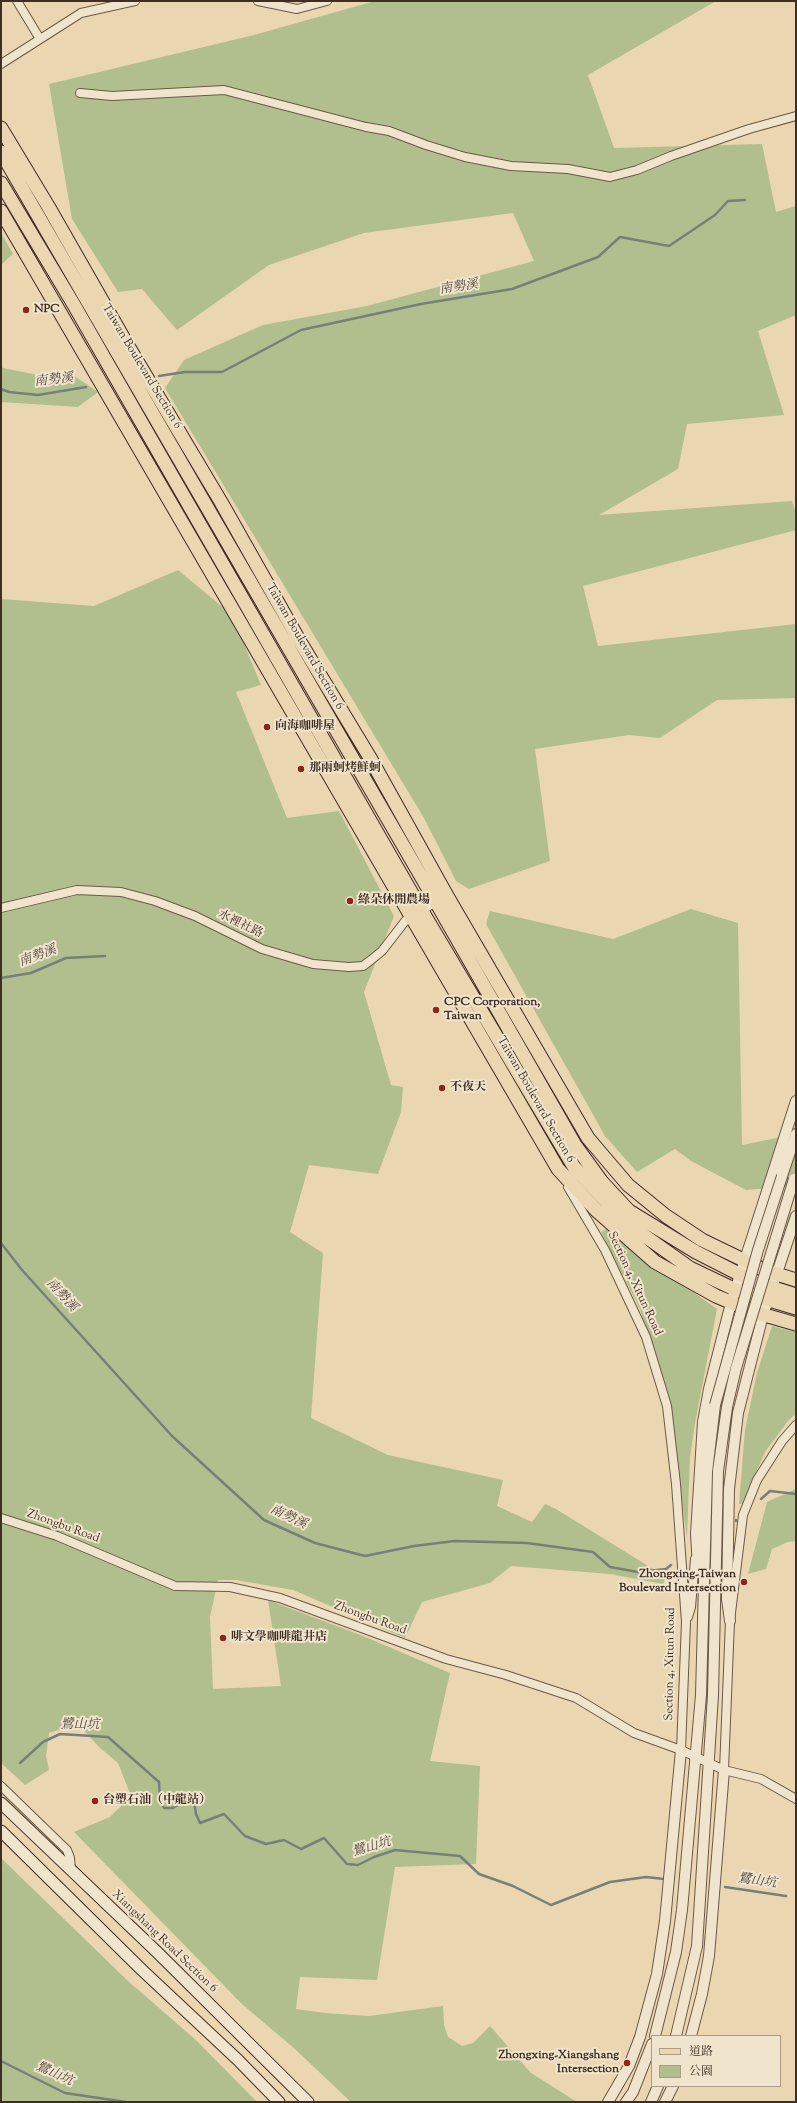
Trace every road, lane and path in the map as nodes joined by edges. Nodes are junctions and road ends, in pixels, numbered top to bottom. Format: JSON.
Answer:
{"nodes":[{"id":1,"x":17,"y":1,"type":"edge"},
{"id":2,"x":135,"y":1,"type":"edge"},
{"id":3,"x":258,"y":1,"type":"edge"},
{"id":4,"x":327,"y":1,"type":"edge"},
{"id":5,"x":40,"y":39,"type":"junction"},
{"id":6,"x":1,"y":64,"type":"edge"},
{"id":7,"x":80,"y":93,"type":"dead end"},
{"id":8,"x":796,"y":116,"type":"edge"},
{"id":9,"x":1,"y":128,"type":"edge"},
{"id":10,"x":1,"y":152,"type":"edge"},
{"id":11,"x":1,"y":183,"type":"edge"},
{"id":12,"x":1,"y":211,"type":"edge"},
{"id":13,"x":442,"y":899,"type":"junction"},
{"id":14,"x":1,"y":908,"type":"edge"},
{"id":15,"x":416,"y":914,"type":"junction"},
{"id":16,"x":796,"y":1101,"type":"edge"},
{"id":17,"x":796,"y":1134,"type":"edge"},
{"id":18,"x":558,"y":1169,"type":"junction"},
{"id":19,"x":795,"y":1176,"type":"edge"},
{"id":20,"x":796,"y":1216,"type":"edge"},
{"id":21,"x":746,"y":1261,"type":"junction"},
{"id":22,"x":777,"y":1274,"type":"junction"},
{"id":23,"x":741,"y":1275,"type":"junction"},
{"id":24,"x":796,"y":1280,"type":"edge"},
{"id":25,"x":773,"y":1287,"type":"junction"},
{"id":26,"x":736,"y":1290,"type":"junction"},
{"id":27,"x":796,"y":1295,"type":"edge"},
{"id":28,"x":769,"y":1300,"type":"junction"},
{"id":29,"x":732,"y":1303,"type":"junction"},
{"id":30,"x":796,"y":1308,"type":"edge"},
{"id":31,"x":763,"y":1315,"type":"junction"},
{"id":32,"x":796,"y":1324,"type":"edge"},
{"id":33,"x":796,"y":1425,"type":"edge"},
{"id":34,"x":1,"y":1518,"type":"edge"},
{"id":35,"x":696,"y":1534,"type":"junction"},
{"id":36,"x":730,"y":1621,"type":"junction"},
{"id":37,"x":686,"y":1622,"type":"junction"},
{"id":38,"x":702,"y":1629,"type":"junction"},
{"id":39,"x":681,"y":1750,"type":"junction"},
{"id":40,"x":695,"y":1757,"type":"junction"},
{"id":41,"x":707,"y":1763,"type":"junction"},
{"id":42,"x":724,"y":1770,"type":"junction"},
{"id":43,"x":1,"y":1786,"type":"edge"},
{"id":44,"x":796,"y":1799,"type":"edge"},
{"id":45,"x":1,"y":1803,"type":"edge"},
{"id":46,"x":3,"y":1834,"type":"edge"},
{"id":47,"x":71,"y":1870,"type":"junction"},
{"id":48,"x":655,"y":2035,"type":"edge"},
{"id":49,"x":676,"y":2035,"type":"edge"},
{"id":50,"x":691,"y":2035,"type":"edge"},
{"id":51,"x":651,"y":2047,"type":"edge"},
{"id":52,"x":658,"y":2087,"type":"edge"},
{"id":53,"x":672,"y":2087,"type":"edge"},
{"id":54,"x":279,"y":2102,"type":"edge"},
{"id":55,"x":308,"y":2102,"type":"edge"},
{"id":56,"x":608,"y":2102,"type":"edge"},
{"id":57,"x":626,"y":2102,"type":"edge"},
{"id":58,"x":651,"y":2102,"type":"edge"},
{"id":59,"x":665,"y":2102,"type":"edge"}],
"edges":[{"from":1,"to":5,"type":"street"},
{"from":2,"to":5,"type":"street"},
{"from":3,"to":4,"type":"street"},
{"from":5,"to":6,"type":"street"},
{"from":7,"to":8,"type":"street"},
{"from":9,"to":13,"type":"main road","name":"Taiwan Boulevard Section 6"},
{"from":10,"to":13,"type":"main road","name":"Taiwan Boulevard Section 6"},
{"from":11,"to":15,"type":"main road","name":"Taiwan Boulevard Section 6"},
{"from":12,"to":15,"type":"main road","name":"Taiwan Boulevard Section 6"},
{"from":13,"to":15,"type":"street","name":"水裡社路"},
{"from":13,"to":21,"type":"main road","name":"Taiwan Boulevard Section 6"},
{"from":13,"to":23,"type":"main road","name":"Taiwan Boulevard Section 6"},
{"from":14,"to":15,"type":"street","name":"水裡社路"},
{"from":15,"to":18,"type":"main road","name":"Taiwan Boulevard Section 6"},
{"from":15,"to":26,"type":"main road","name":"Taiwan Boulevard Section 6"},
{"from":16,"to":21,"type":"street"},
{"from":17,"to":38,"type":"street","bridge":true},
{"from":18,"to":29,"type":"main road","name":"Taiwan Boulevard Section 6"},
{"from":18,"to":37,"type":"street","name":"Section 4, Xitun Road"},
{"from":19,"to":41,"type":"street","bridge":true},
{"from":20,"to":22,"type":"street"},
{"from":21,"to":22,"type":"main road","name":"Taiwan Boulevard Section 6"},
{"from":21,"to":23,"type":"street"},
{"from":22,"to":24,"type":"main road","name":"Taiwan Boulevard Section 6"},
{"from":22,"to":25,"type":"street"},
{"from":23,"to":25,"type":"main road","name":"Taiwan Boulevard Section 6"},
{"from":23,"to":26,"type":"street"},
{"from":25,"to":27,"type":"main road","name":"Taiwan Boulevard Section 6"},
{"from":25,"to":28,"type":"street"},
{"from":26,"to":28,"type":"main road","name":"Taiwan Boulevard Section 6"},
{"from":26,"to":29,"type":"street"},
{"from":28,"to":30,"type":"main road","name":"Taiwan Boulevard Section 6"},
{"from":28,"to":31,"type":"street"},
{"from":29,"to":31,"type":"main road","name":"Taiwan Boulevard Section 6"},
{"from":29,"to":35,"type":"street"},
{"from":31,"to":32,"type":"main road","name":"Taiwan Boulevard Section 6"},
{"from":31,"to":36,"type":"street"},
{"from":33,"to":36,"type":"street"},
{"from":34,"to":39,"type":"street","name":"Zhongbu Road"},
{"from":35,"to":37,"type":"street"},
{"from":35,"to":38,"type":"street"},
{"from":36,"to":42,"type":"street"},
{"from":37,"to":39,"type":"street","name":"Section 4, Xitun Road"},
{"from":38,"to":40,"type":"street"},
{"from":39,"to":40,"type":"street","name":"Zhongbu Road"},
{"from":39,"to":56,"type":"street","name":"Section 4, Xitun Road"},
{"from":40,"to":41,"type":"street","name":"Zhongbu Road"},
{"from":40,"to":48,"type":"street"},
{"from":41,"to":42,"type":"street","name":"Zhongbu Road"},
{"from":41,"to":49,"type":"street"},
{"from":42,"to":44,"type":"street","name":"Zhongbu Road"},
{"from":42,"to":50,"type":"street"},
{"from":43,"to":47,"type":"street"},
{"from":45,"to":47,"type":"main road","name":"Xiangshang Road Section 6"},
{"from":46,"to":54,"type":"main road"},
{"from":47,"to":55,"type":"main road","name":"Xiangshang Road Section 6"},
{"from":51,"to":57,"type":"street"},
{"from":52,"to":58,"type":"street"},
{"from":53,"to":59,"type":"street"}]}
